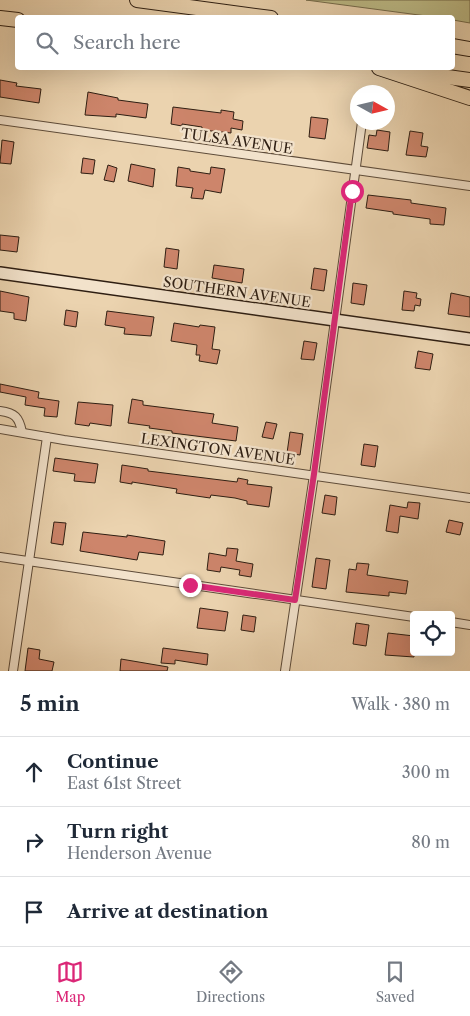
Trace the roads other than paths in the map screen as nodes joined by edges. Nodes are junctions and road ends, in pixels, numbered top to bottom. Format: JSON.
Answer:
{"nodes":[{"id":1,"x":136,"y":0,"type":"edge"},
{"id":2,"x":248,"y":15,"type":"edge"},
{"id":3,"x":0,"y":18,"type":"edge"},
{"id":4,"x":15,"y":20,"type":"edge"},
{"id":5,"x":455,"y":38,"type":"edge"},
{"id":6,"x":470,"y":40,"type":"edge"},
{"id":7,"x":455,"y":46,"type":"edge"},
{"id":8,"x":470,"y":49,"type":"edge"},
{"id":9,"x":385,"y":70,"type":"edge"},
{"id":10,"x":394,"y":70,"type":"edge"},
{"id":11,"x":470,"y":80,"type":"edge"},
{"id":12,"x":470,"y":98,"type":"edge"},
{"id":13,"x":0,"y":120,"type":"edge"},
{"id":14,"x":361,"y":130,"type":"edge"},
{"id":15,"x":355,"y":170,"type":"junction"},
{"id":16,"x":470,"y":186,"type":"edge"},
{"id":17,"x":0,"y":273,"type":"edge"},
{"id":18,"x":334,"y":321,"type":"junction"},
{"id":19,"x":470,"y":339,"type":"edge"},
{"id":20,"x":0,"y":411,"type":"edge"},
{"id":21,"x":0,"y":429,"type":"edge"},
{"id":22,"x":22,"y":432,"type":"junction"},
{"id":23,"x":46,"y":437,"type":"junction"},
{"id":24,"x":314,"y":474,"type":"junction"},
{"id":25,"x":470,"y":498,"type":"edge"},
{"id":26,"x":0,"y":557,"type":"edge"},
{"id":27,"x":29,"y":561,"type":"junction"},
{"id":28,"x":295,"y":600,"type":"junction"},
{"id":29,"x":410,"y":616,"type":"edge"},
{"id":30,"x":455,"y":623,"type":"edge"},
{"id":31,"x":470,"y":625,"type":"edge"},
{"id":32,"x":13,"y":671,"type":"edge"},
{"id":33,"x":285,"y":671,"type":"edge"}],
"edges":[{"from":1,"to":2,"type":"highway"},
{"from":3,"to":4,"type":"highway"},
{"from":5,"to":6,"type":"highway"},
{"from":7,"to":8,"type":"highway"},
{"from":9,"to":12,"type":"highway"},
{"from":10,"to":11,"type":"highway"},
{"from":13,"to":15,"type":"street","name":"TULSA AVENUE"},
{"from":14,"to":15,"type":"street"},
{"from":15,"to":16,"type":"street","name":"TULSA AVENUE"},
{"from":15,"to":18,"type":"street"},
{"from":17,"to":18,"type":"street","name":"SOUTHERN AVENUE"},
{"from":18,"to":19,"type":"street","name":"SOUTHERN AVENUE"},
{"from":18,"to":24,"type":"street"},
{"from":20,"to":22,"type":"street"},
{"from":21,"to":22,"type":"street","name":"LEXINGTON AVENUE"},
{"from":22,"to":23,"type":"street","name":"LEXINGTON AVENUE"},
{"from":23,"to":24,"type":"street","name":"LEXINGTON AVENUE"},
{"from":23,"to":27,"type":"street"},
{"from":24,"to":25,"type":"street","name":"LEXINGTON AVENUE"},
{"from":24,"to":28,"type":"street"},
{"from":26,"to":27,"type":"street"},
{"from":27,"to":28,"type":"street"},
{"from":27,"to":32,"type":"street"},
{"from":28,"to":29,"type":"street"},
{"from":28,"to":33,"type":"street"},
{"from":30,"to":31,"type":"street"}]}
